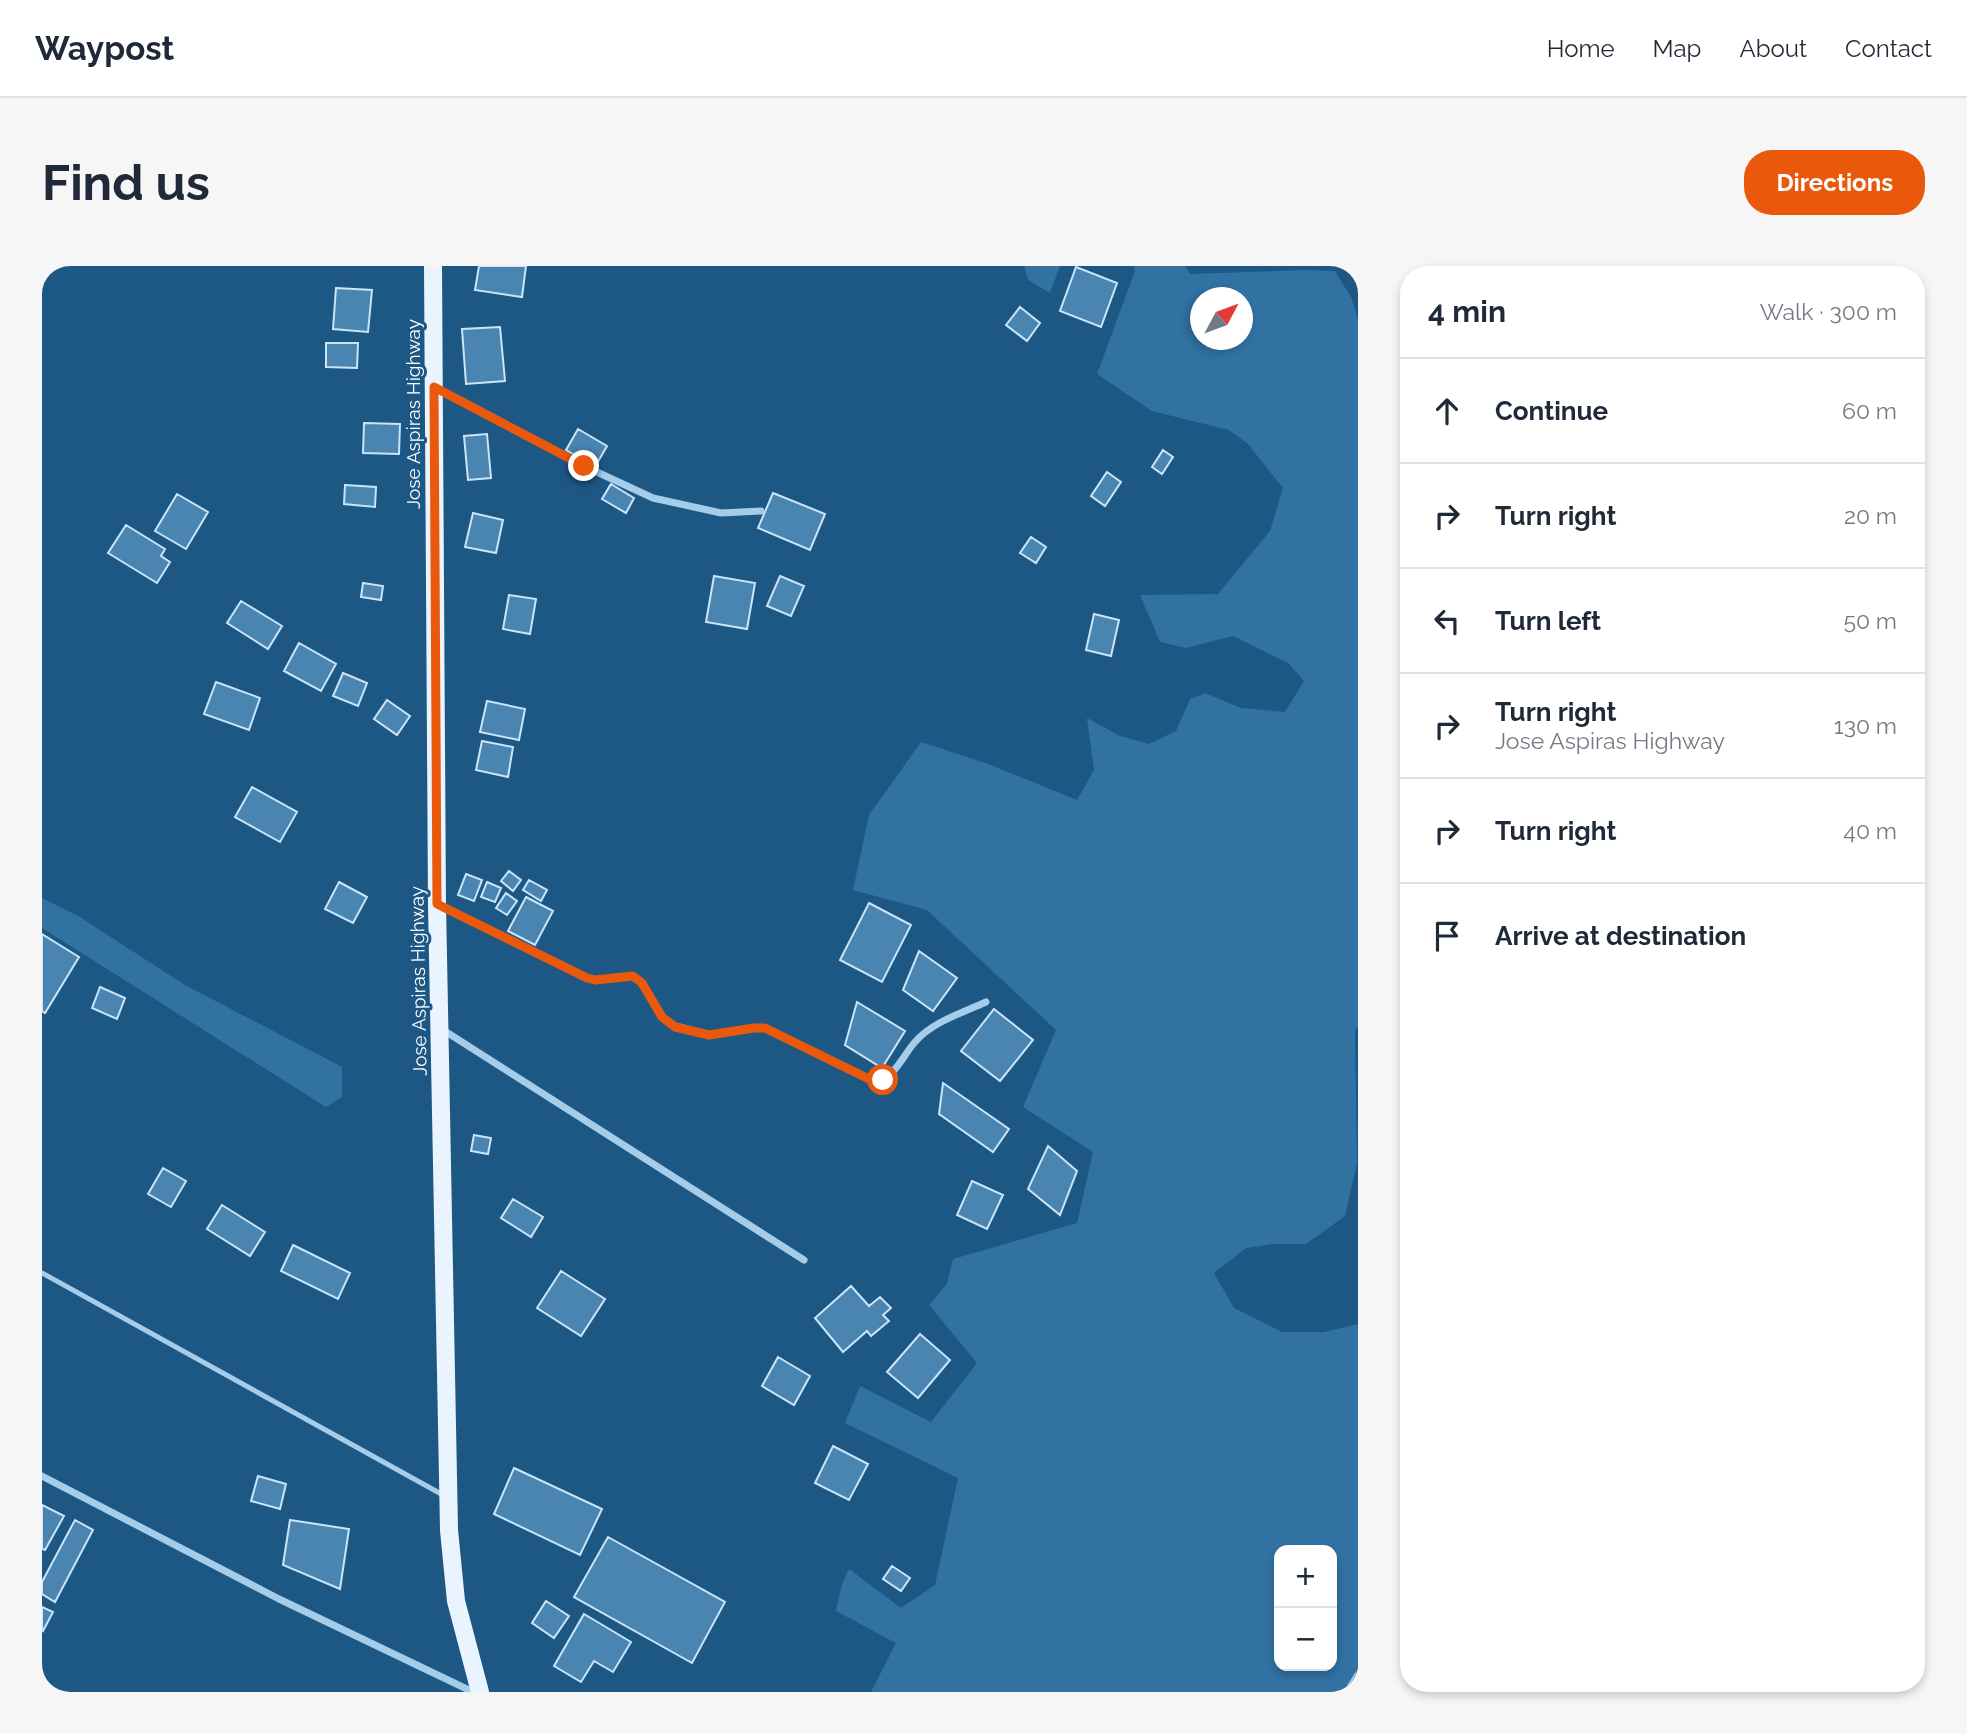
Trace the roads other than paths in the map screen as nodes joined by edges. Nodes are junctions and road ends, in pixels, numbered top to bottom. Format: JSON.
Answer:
{"nodes":[{"id":1,"x":433,"y":266,"type":"edge"},
{"id":2,"x":434,"y":387,"type":"junction"},
{"id":3,"x":761,"y":511,"type":"dead end"},
{"id":4,"x":437,"y":904,"type":"junction"},
{"id":5,"x":986,"y":1002,"type":"dead end"},
{"id":6,"x":439,"y":1027,"type":"junction"},
{"id":7,"x":804,"y":1260,"type":"dead end"},
{"id":8,"x":42,"y":1273,"type":"edge"},
{"id":9,"x":42,"y":1476,"type":"edge"},
{"id":10,"x":449,"y":1498,"type":"junction"},
{"id":11,"x":1358,"y":1675,"type":"edge"},
{"id":12,"x":473,"y":1692,"type":"edge"},
{"id":13,"x":480,"y":1692,"type":"edge"},
{"id":14,"x":1347,"y":1692,"type":"edge"}],
"edges":[{"from":1,"to":2,"type":"main road","name":"Jose Aspiras Highway"},
{"from":2,"to":3,"type":"street"},
{"from":2,"to":4,"type":"main road","name":"Jose Aspiras Highway"},
{"from":4,"to":5,"type":"street"},
{"from":4,"to":6,"type":"main road","name":"Jose Aspiras Highway"},
{"from":6,"to":7,"type":"street"},
{"from":6,"to":10,"type":"main road","name":"Jose Aspiras Highway"},
{"from":8,"to":10,"type":"lane"},
{"from":9,"to":12,"type":"street"},
{"from":10,"to":13,"type":"main road","name":"Jose Aspiras Highway"},
{"from":11,"to":14,"type":"street"}]}
